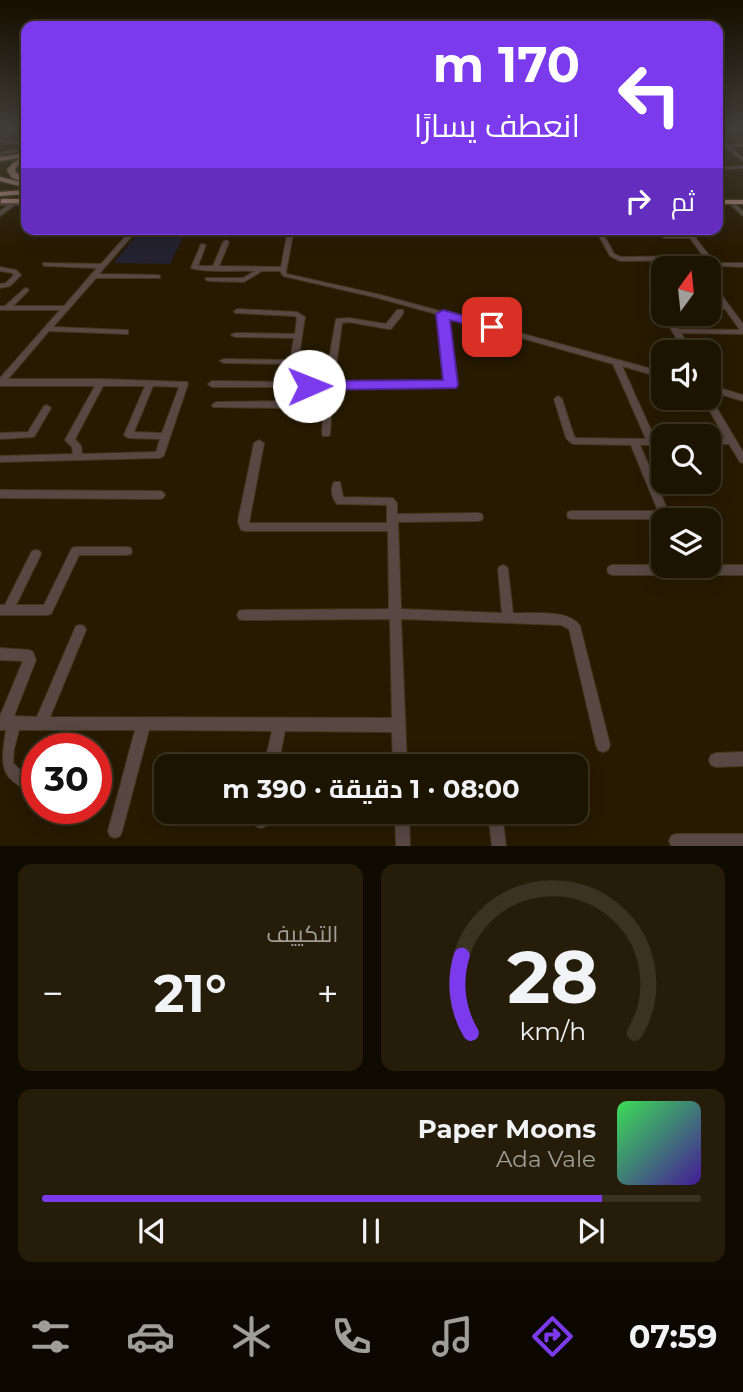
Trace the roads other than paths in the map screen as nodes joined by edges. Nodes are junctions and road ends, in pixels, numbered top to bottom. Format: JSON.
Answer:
{"nodes":[{"id":1,"x":0,"y":177,"type":"edge"},
{"id":2,"x":21,"y":185,"type":"edge"},
{"id":3,"x":21,"y":188,"type":"edge"},
{"id":4,"x":0,"y":193,"type":"edge"},
{"id":5,"x":0,"y":202,"type":"edge"},
{"id":6,"x":21,"y":202,"type":"edge"},
{"id":7,"x":21,"y":202,"type":"edge"},
{"id":8,"x":14,"y":203,"type":"junction"},
{"id":9,"x":740,"y":204,"type":"edge"},
{"id":10,"x":0,"y":214,"type":"edge"},
{"id":11,"x":743,"y":214,"type":"edge"},
{"id":12,"x":130,"y":235,"type":"edge"},
{"id":13,"x":289,"y":235,"type":"edge"},
{"id":14,"x":601,"y":235,"type":"edge"},
{"id":15,"x":664,"y":236,"type":"dead end"},
{"id":16,"x":692,"y":236,"type":"joint"},
{"id":17,"x":226,"y":242,"type":"dead end"},
{"id":18,"x":204,"y":245,"type":"dead end"},
{"id":19,"x":45,"y":264,"type":"dead end"},
{"id":20,"x":723,"y":265,"type":"dead end"},
{"id":21,"x":743,"y":265,"type":"edge"},
{"id":22,"x":102,"y":266,"type":"junction"},
{"id":23,"x":0,"y":269,"type":"edge"},
{"id":24,"x":215,"y":269,"type":"junction"},
{"id":25,"x":264,"y":269,"type":"junction"},
{"id":26,"x":284,"y":269,"type":"junction"},
{"id":27,"x":94,"y":276,"type":"junction"},
{"id":28,"x":158,"y":277,"type":"dead end"},
{"id":29,"x":208,"y":279,"type":"dead end"},
{"id":30,"x":0,"y":286,"type":"edge"},
{"id":31,"x":26,"y":290,"type":"dead end"},
{"id":32,"x":721,"y":298,"type":"edge"},
{"id":33,"x":721,"y":307,"type":"edge"},
{"id":34,"x":727,"y":307,"type":"junction"},
{"id":35,"x":4,"y":308,"type":"edge"},
{"id":36,"x":66,"y":308,"type":"junction"},
{"id":37,"x":238,"y":311,"type":"dead end"},
{"id":38,"x":400,"y":312,"type":"dead end"},
{"id":39,"x":443,"y":314,"type":"junction"},
{"id":40,"x":673,"y":326,"type":"edge"},
{"id":41,"x":47,"y":330,"type":"junction"},
{"id":42,"x":743,"y":330,"type":"edge"},
{"id":43,"x":676,"y":331,"type":"junction"},
{"id":44,"x":125,"y":332,"type":"dead end"},
{"id":45,"x":235,"y":335,"type":"dead end"},
{"id":46,"x":297,"y":336,"type":"junction"},
{"id":47,"x":681,"y":340,"type":"edge"},
{"id":48,"x":224,"y":361,"type":"dead end"},
{"id":49,"x":293,"y":362,"type":"junction"},
{"id":50,"x":616,"y":362,"type":"junction"},
{"id":51,"x":651,"y":372,"type":"edge"},
{"id":52,"x":0,"y":383,"type":"edge"},
{"id":53,"x":100,"y":383,"type":"junction"},
{"id":54,"x":150,"y":383,"type":"junction"},
{"id":55,"x":212,"y":384,"type":"dead end"},
{"id":56,"x":329,"y":385,"type":"junction"},
{"id":57,"x":289,"y":386,"type":"junction"},
{"id":58,"x":721,"y":393,"type":"edge"},
{"id":59,"x":743,"y":398,"type":"edge"},
{"id":60,"x":558,"y":399,"type":"dead end"},
{"id":61,"x":216,"y":405,"type":"dead end"},
{"id":62,"x":47,"y":408,"type":"dead end"},
{"id":63,"x":717,"y":410,"type":"edge"},
{"id":64,"x":326,"y":434,"type":"dead end"},
{"id":65,"x":0,"y":436,"type":"edge"},
{"id":66,"x":166,"y":436,"type":"junction"},
{"id":67,"x":651,"y":440,"type":"edge"},
{"id":68,"x":721,"y":441,"type":"edge"},
{"id":69,"x":732,"y":441,"type":"junction"},
{"id":70,"x":651,"y":442,"type":"edge"},
{"id":71,"x":259,"y":443,"type":"dead end"},
{"id":72,"x":635,"y":443,"type":"junction"},
{"id":73,"x":79,"y":458,"type":"junction"},
{"id":74,"x":743,"y":460,"type":"edge"},
{"id":75,"x":2,"y":462,"type":"edge"},
{"id":76,"x":337,"y":485,"type":"dead end"},
{"id":77,"x":0,"y":494,"type":"edge"},
{"id":78,"x":160,"y":495,"type":"dead end"},
{"id":79,"x":662,"y":508,"type":"edge"},
{"id":80,"x":572,"y":515,"type":"dead end"},
{"id":81,"x":478,"y":517,"type":"dead end"},
{"id":82,"x":651,"y":518,"type":"edge"},
{"id":83,"x":393,"y":522,"type":"junction"},
{"id":84,"x":127,"y":551,"type":"dead end"},
{"id":85,"x":36,"y":554,"type":"dead end"},
{"id":86,"x":651,"y":568,"type":"edge"},
{"id":87,"x":612,"y":569,"type":"dead end"},
{"id":88,"x":721,"y":569,"type":"edge"},
{"id":89,"x":502,"y":570,"type":"dead end"},
{"id":90,"x":743,"y":570,"type":"edge"},
{"id":91,"x":4,"y":610,"type":"edge"},
{"id":92,"x":397,"y":614,"type":"junction"},
{"id":93,"x":243,"y":615,"type":"dead end"},
{"id":94,"x":508,"y":617,"type":"junction"},
{"id":95,"x":79,"y":630,"type":"dead end"},
{"id":96,"x":0,"y":654,"type":"edge"},
{"id":97,"x":7,"y":723,"type":"edge"},
{"id":98,"x":41,"y":723,"type":"junction"},
{"id":99,"x":144,"y":723,"type":"junction"},
{"id":100,"x":280,"y":724,"type":"junction"},
{"id":101,"x":399,"y":725,"type":"junction"},
{"id":102,"x":603,"y":746,"type":"dead end"},
{"id":103,"x":274,"y":754,"type":"edge"},
{"id":104,"x":400,"y":754,"type":"edge"},
{"id":105,"x":743,"y":759,"type":"edge"},
{"id":106,"x":716,"y":760,"type":"dead end"},
{"id":107,"x":21,"y":782,"type":"edge"},
{"id":108,"x":402,"y":824,"type":"edge"},
{"id":109,"x":496,"y":824,"type":"edge"},
{"id":110,"x":116,"y":831,"type":"dead end"},
{"id":111,"x":676,"y":841,"type":"dead end"},
{"id":112,"x":743,"y":841,"type":"edge"},
{"id":113,"x":403,"y":846,"type":"edge"},
{"id":114,"x":499,"y":846,"type":"edge"}],
"edges":[{"from":1,"to":2,"type":"highway"},
{"from":3,"to":4,"type":"highway"},
{"from":5,"to":6,"type":"highway"},
{"from":5,"to":8,"type":"street"},
{"from":7,"to":8,"type":"street"},
{"from":8,"to":10,"type":"street"},
{"from":9,"to":11,"type":"street"},
{"from":12,"to":22,"type":"street"},
{"from":13,"to":26,"type":"street"},
{"from":14,"to":16,"type":"street"},
{"from":15,"to":16,"type":"street"},
{"from":17,"to":24,"type":"street"},
{"from":18,"to":24,"type":"street"},
{"from":19,"to":22,"type":"street"},
{"from":20,"to":21,"type":"street"},
{"from":22,"to":27,"type":"street"},
{"from":23,"to":30,"type":"street"},
{"from":24,"to":25,"type":"street"},
{"from":25,"to":26,"type":"street"},
{"from":25,"to":29,"type":"street"},
{"from":26,"to":39,"type":"street"},
{"from":27,"to":28,"type":"street"},
{"from":27,"to":36,"type":"street"},
{"from":31,"to":35,"type":"street"},
{"from":32,"to":34,"type":"street"},
{"from":33,"to":34,"type":"street"},
{"from":34,"to":42,"type":"street"},
{"from":35,"to":36,"type":"street"},
{"from":36,"to":41,"type":"street"},
{"from":37,"to":46,"type":"street"},
{"from":38,"to":56,"type":"street"},
{"from":39,"to":50,"type":"street"},
{"from":39,"to":56,"type":"street"},
{"from":40,"to":43,"type":"street"},
{"from":41,"to":44,"type":"street"},
{"from":41,"to":52,"type":"street"},
{"from":42,"to":43,"type":"street"},
{"from":43,"to":47,"type":"street"},
{"from":45,"to":46,"type":"street"},
{"from":46,"to":49,"type":"street"},
{"from":48,"to":49,"type":"street"},
{"from":49,"to":57,"type":"street"},
{"from":50,"to":51,"type":"street"},
{"from":50,"to":67,"type":"street"},
{"from":52,"to":53,"type":"street"},
{"from":53,"to":54,"type":"street"},
{"from":53,"to":73,"type":"street"},
{"from":54,"to":66,"type":"street"},
{"from":54,"to":66,"type":"street"},
{"from":55,"to":57,"type":"street"},
{"from":56,"to":57,"type":"street"},
{"from":56,"to":64,"type":"street"},
{"from":57,"to":61,"type":"street"},
{"from":58,"to":59,"type":"street"},
{"from":60,"to":72,"type":"street"},
{"from":62,"to":65,"type":"street"},
{"from":63,"to":69,"type":"street"},
{"from":66,"to":73,"type":"street"},
{"from":68,"to":69,"type":"street"},
{"from":69,"to":74,"type":"street"},
{"from":70,"to":72,"type":"street"},
{"from":71,"to":83,"type":"street"},
{"from":72,"to":79,"type":"street"},
{"from":73,"to":75,"type":"street"},
{"from":76,"to":83,"type":"street"},
{"from":77,"to":78,"type":"street"},
{"from":80,"to":82,"type":"street"},
{"from":81,"to":83,"type":"street"},
{"from":83,"to":92,"type":"street"},
{"from":84,"to":91,"type":"street"},
{"from":85,"to":91,"type":"street"},
{"from":86,"to":87,"type":"street"},
{"from":88,"to":90,"type":"street"},
{"from":89,"to":94,"type":"street"},
{"from":92,"to":93,"type":"street"},
{"from":92,"to":94,"type":"street"},
{"from":92,"to":101,"type":"street"},
{"from":94,"to":102,"type":"street"},
{"from":95,"to":98,"type":"street"},
{"from":96,"to":97,"type":"street"},
{"from":97,"to":98,"type":"street"},
{"from":97,"to":107,"type":"street"},
{"from":98,"to":99,"type":"street"},
{"from":99,"to":100,"type":"street"},
{"from":99,"to":110,"type":"street"},
{"from":100,"to":101,"type":"street"},
{"from":100,"to":103,"type":"street"},
{"from":101,"to":104,"type":"street"},
{"from":105,"to":106,"type":"street"},
{"from":108,"to":113,"type":"street"},
{"from":109,"to":114,"type":"street"},
{"from":111,"to":112,"type":"street"}]}
